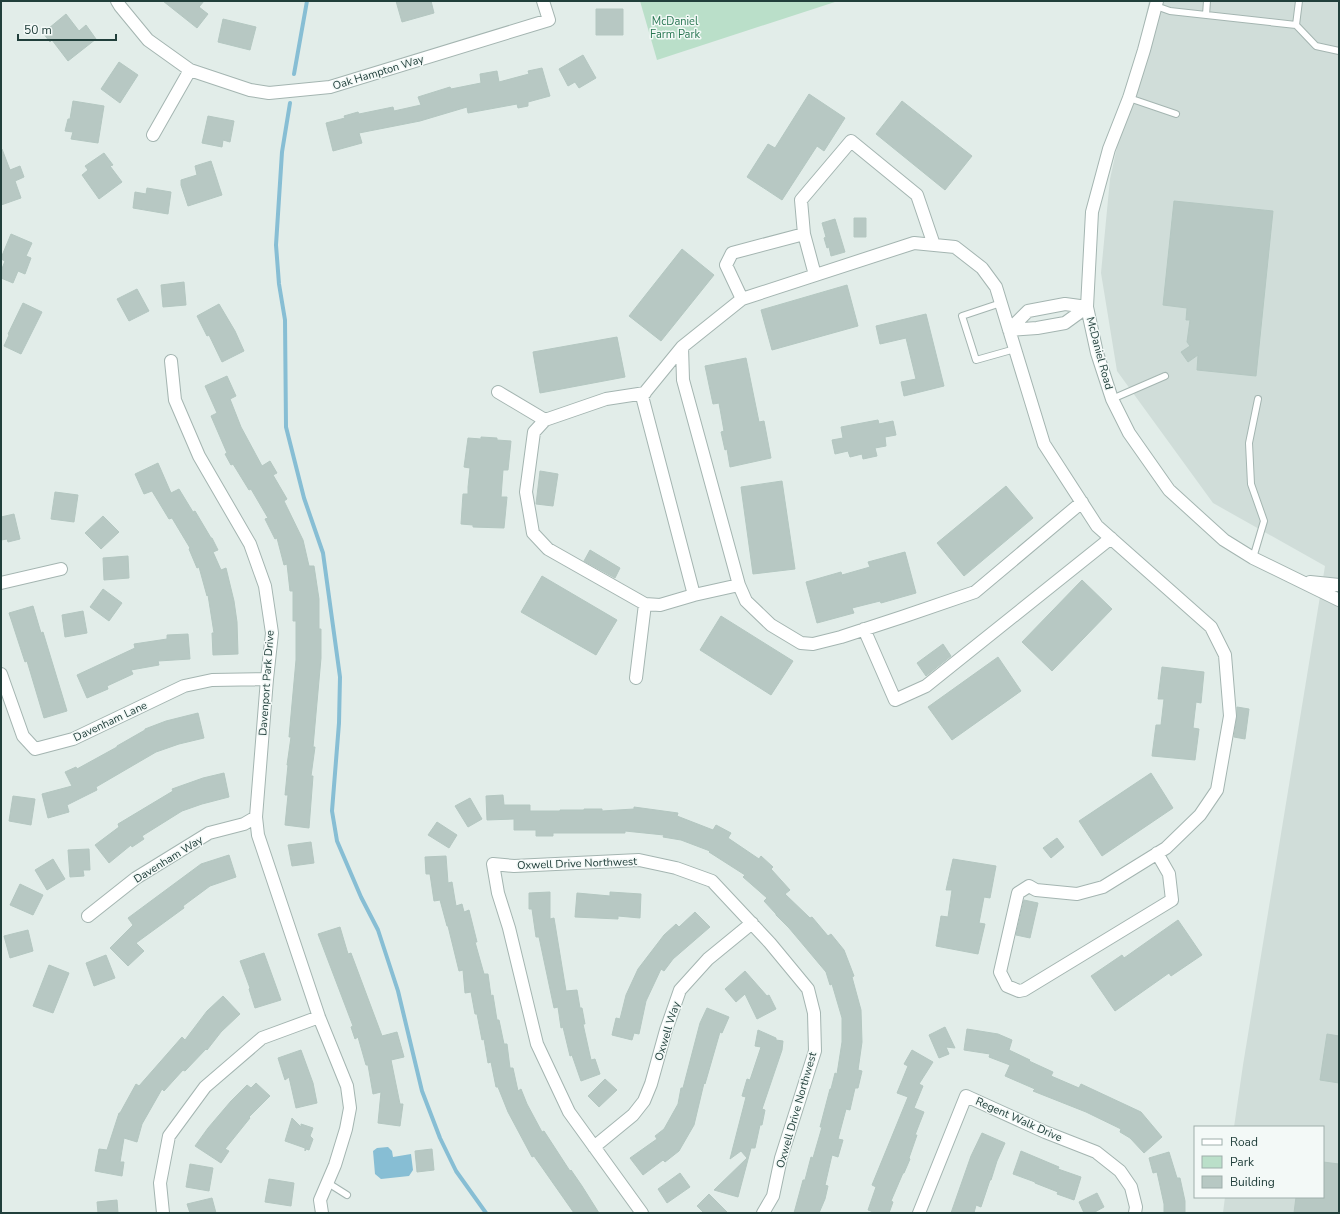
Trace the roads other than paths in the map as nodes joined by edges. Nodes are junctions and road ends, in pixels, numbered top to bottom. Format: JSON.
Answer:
{"nodes":[{"id":1,"x":117,"y":1,"type":"edge"},
{"id":2,"x":543,"y":1,"type":"edge"},
{"id":3,"x":1207,"y":1,"type":"edge"},
{"id":4,"x":1299,"y":1,"type":"edge"},
{"id":5,"x":1156,"y":4,"type":"edge"},
{"id":6,"x":1206,"y":15,"type":"junction"},
{"id":7,"x":1296,"y":25,"type":"junction"},
{"id":8,"x":1339,"y":51,"type":"edge"},
{"id":9,"x":190,"y":70,"type":"junction"},
{"id":10,"x":1128,"y":98,"type":"junction"},
{"id":11,"x":1176,"y":114,"type":"dead end"},
{"id":12,"x":153,"y":135,"type":"dead end"},
{"id":13,"x":804,"y":234,"type":"junction"},
{"id":14,"x":934,"y":245,"type":"junction"},
{"id":15,"x":815,"y":275,"type":"junction"},
{"id":16,"x":742,"y":299,"type":"junction"},
{"id":17,"x":1001,"y":303,"type":"junction"},
{"id":18,"x":1087,"y":307,"type":"junction"},
{"id":19,"x":1009,"y":330,"type":"junction"},
{"id":20,"x":682,"y":347,"type":"junction"},
{"id":21,"x":1015,"y":349,"type":"junction"},
{"id":22,"x":170,"y":361,"type":"dead end"},
{"id":23,"x":1165,"y":376,"type":"dead end"},
{"id":24,"x":498,"y":392,"type":"dead end"},
{"id":25,"x":645,"y":393,"type":"junction"},
{"id":26,"x":1112,"y":399,"type":"junction"},
{"id":27,"x":1258,"y":399,"type":"dead end"},
{"id":28,"x":545,"y":420,"type":"junction"},
{"id":29,"x":1082,"y":502,"type":"junction"},
{"id":30,"x":1111,"y":538,"type":"junction"},
{"id":31,"x":1252,"y":558,"type":"junction"},
{"id":32,"x":61,"y":569,"type":"dead end"},
{"id":33,"x":1300,"y":581,"type":"junction"},
{"id":34,"x":1,"y":583,"type":"edge"},
{"id":35,"x":738,"y":585,"type":"junction"},
{"id":36,"x":1339,"y":586,"type":"edge"},
{"id":37,"x":694,"y":595,"type":"junction"},
{"id":38,"x":1339,"y":600,"type":"edge"},
{"id":39,"x":644,"y":604,"type":"junction"},
{"id":40,"x":864,"y":629,"type":"junction"},
{"id":41,"x":1,"y":674,"type":"edge"},
{"id":42,"x":636,"y":678,"type":"dead end"},
{"id":43,"x":267,"y":679,"type":"junction"},
{"id":44,"x":256,"y":817,"type":"junction"},
{"id":45,"x":1157,"y":853,"type":"junction"},
{"id":46,"x":88,"y":916,"type":"dead end"},
{"id":47,"x":752,"y":923,"type":"junction"},
{"id":48,"x":319,"y":1017,"type":"junction"},
{"id":49,"x":594,"y":1147,"type":"junction"},
{"id":50,"x":328,"y":1183,"type":"junction"},
{"id":51,"x":346,"y":1195,"type":"dead end"},
{"id":52,"x":163,"y":1213,"type":"edge"},
{"id":53,"x":322,"y":1213,"type":"edge"},
{"id":54,"x":642,"y":1213,"type":"edge"},
{"id":55,"x":763,"y":1213,"type":"edge"},
{"id":56,"x":919,"y":1213,"type":"edge"},
{"id":57,"x":1135,"y":1213,"type":"edge"}],
"edges":[{"from":1,"to":9,"type":"street","name":"Oak Hampton Way"},
{"from":2,"to":9,"type":"street","name":"Oak Hampton Way"},
{"from":3,"to":6,"type":"lane"},
{"from":4,"to":7,"type":"lane"},
{"from":5,"to":6,"type":"lane"},
{"from":5,"to":10,"type":"street","name":"McDaniel Road"},
{"from":6,"to":7,"type":"lane"},
{"from":7,"to":8,"type":"lane"},
{"from":9,"to":12,"type":"street"},
{"from":10,"to":11,"type":"lane"},
{"from":10,"to":18,"type":"street","name":"McDaniel Road"},
{"from":13,"to":14,"type":"street"},
{"from":13,"to":15,"type":"street"},
{"from":13,"to":16,"type":"street"},
{"from":14,"to":15,"type":"street"},
{"from":14,"to":17,"type":"street"},
{"from":15,"to":16,"type":"street"},
{"from":16,"to":20,"type":"street"},
{"from":17,"to":19,"type":"street"},
{"from":17,"to":21,"type":"lane"},
{"from":18,"to":19,"type":"street"},
{"from":18,"to":19,"type":"street"},
{"from":18,"to":26,"type":"street","name":"McDaniel Road"},
{"from":19,"to":21,"type":"street"},
{"from":20,"to":25,"type":"street"},
{"from":20,"to":35,"type":"street"},
{"from":21,"to":29,"type":"street"},
{"from":22,"to":43,"type":"street","name":"Davenport Park Drive"},
{"from":23,"to":26,"type":"lane"},
{"from":24,"to":28,"type":"street"},
{"from":25,"to":28,"type":"street"},
{"from":25,"to":37,"type":"street"},
{"from":26,"to":31,"type":"street","name":"McDaniel Road"},
{"from":27,"to":31,"type":"lane"},
{"from":28,"to":39,"type":"street"},
{"from":29,"to":30,"type":"street"},
{"from":29,"to":40,"type":"street"},
{"from":30,"to":40,"type":"street"},
{"from":30,"to":45,"type":"street"},
{"from":31,"to":33,"type":"street","name":"McDaniel Road"},
{"from":32,"to":34,"type":"street"},
{"from":33,"to":36,"type":"street","name":"McDaniel Road"},
{"from":33,"to":38,"type":"street","name":"McDaniel Road"},
{"from":35,"to":37,"type":"street"},
{"from":35,"to":40,"type":"street"},
{"from":37,"to":39,"type":"street"},
{"from":39,"to":42,"type":"street"},
{"from":41,"to":43,"type":"street","name":"Davenham Lane"},
{"from":43,"to":44,"type":"street","name":"Davenport Park Drive"},
{"from":44,"to":46,"type":"street","name":"Davenham Way"},
{"from":44,"to":48,"type":"street","name":"Davenport Park Drive"},
{"from":45,"to":45,"type":"street"},
{"from":47,"to":49,"type":"street","name":"Oxwell Way"},
{"from":47,"to":49,"type":"street","name":"Oxwell Drive Northwest"},
{"from":47,"to":55,"type":"street","name":"Oxwell Drive Northwest"},
{"from":48,"to":50,"type":"street","name":"Davenport Park Drive"},
{"from":48,"to":52,"type":"street"},
{"from":49,"to":54,"type":"street","name":"Oxwell Drive Northwest"},
{"from":50,"to":51,"type":"lane"},
{"from":50,"to":53,"type":"street","name":"Davenport Park Drive"},
{"from":56,"to":57,"type":"street","name":"Regent Walk Drive"}]}
